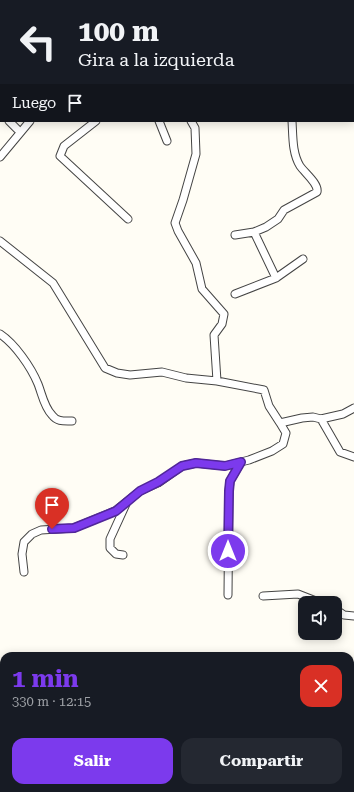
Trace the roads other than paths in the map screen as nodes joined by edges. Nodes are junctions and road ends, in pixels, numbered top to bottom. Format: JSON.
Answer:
{"nodes":[{"id":1,"x":10,"y":122,"type":"edge"},
{"id":2,"x":29,"y":122,"type":"edge"},
{"id":3,"x":95,"y":122,"type":"edge"},
{"id":4,"x":159,"y":122,"type":"edge"},
{"id":5,"x":192,"y":122,"type":"edge"},
{"id":6,"x":292,"y":122,"type":"edge"},
{"id":7,"x":20,"y":132,"type":"junction"},
{"id":8,"x":167,"y":141,"type":"dead end"},
{"id":9,"x":0,"y":157,"type":"edge"},
{"id":10,"x":128,"y":220,"type":"dead end"},
{"id":11,"x":254,"y":232,"type":"junction"},
{"id":12,"x":235,"y":235,"type":"dead end"},
{"id":13,"x":0,"y":241,"type":"edge"},
{"id":14,"x":303,"y":259,"type":"dead end"},
{"id":15,"x":276,"y":278,"type":"junction"},
{"id":16,"x":235,"y":294,"type":"dead end"},
{"id":17,"x":0,"y":334,"type":"edge"},
{"id":18,"x":217,"y":381,"type":"junction"},
{"id":19,"x":354,"y":408,"type":"edge"},
{"id":20,"x":321,"y":420,"type":"junction"},
{"id":21,"x":72,"y":421,"type":"dead end"},
{"id":22,"x":280,"y":423,"type":"junction"},
{"id":23,"x":354,"y":458,"type":"edge"},
{"id":24,"x":241,"y":462,"type":"junction"},
{"id":25,"x":127,"y":502,"type":"junction"},
{"id":26,"x":123,"y":555,"type":"dead end"},
{"id":27,"x":24,"y":572,"type":"dead end"},
{"id":28,"x":228,"y":595,"type":"dead end"},
{"id":29,"x":263,"y":596,"type":"dead end"},
{"id":30,"x":303,"y":596,"type":"edge"},
{"id":31,"x":342,"y":614,"type":"edge"},
{"id":32,"x":354,"y":616,"type":"edge"}],
"edges":[{"from":1,"to":7,"type":"street"},
{"from":2,"to":7,"type":"street"},
{"from":3,"to":10,"type":"street"},
{"from":4,"to":8,"type":"street"},
{"from":5,"to":18,"type":"street"},
{"from":6,"to":11,"type":"street"},
{"from":7,"to":9,"type":"street"},
{"from":11,"to":12,"type":"street"},
{"from":11,"to":15,"type":"street"},
{"from":13,"to":18,"type":"street"},
{"from":14,"to":15,"type":"street"},
{"from":15,"to":16,"type":"street"},
{"from":17,"to":21,"type":"street"},
{"from":18,"to":22,"type":"street"},
{"from":19,"to":20,"type":"street"},
{"from":20,"to":22,"type":"street"},
{"from":20,"to":23,"type":"street"},
{"from":22,"to":24,"type":"street"},
{"from":24,"to":25,"type":"street"},
{"from":24,"to":28,"type":"street"},
{"from":25,"to":26,"type":"street"},
{"from":25,"to":27,"type":"street"},
{"from":29,"to":30,"type":"street"},
{"from":31,"to":32,"type":"street"}]}
